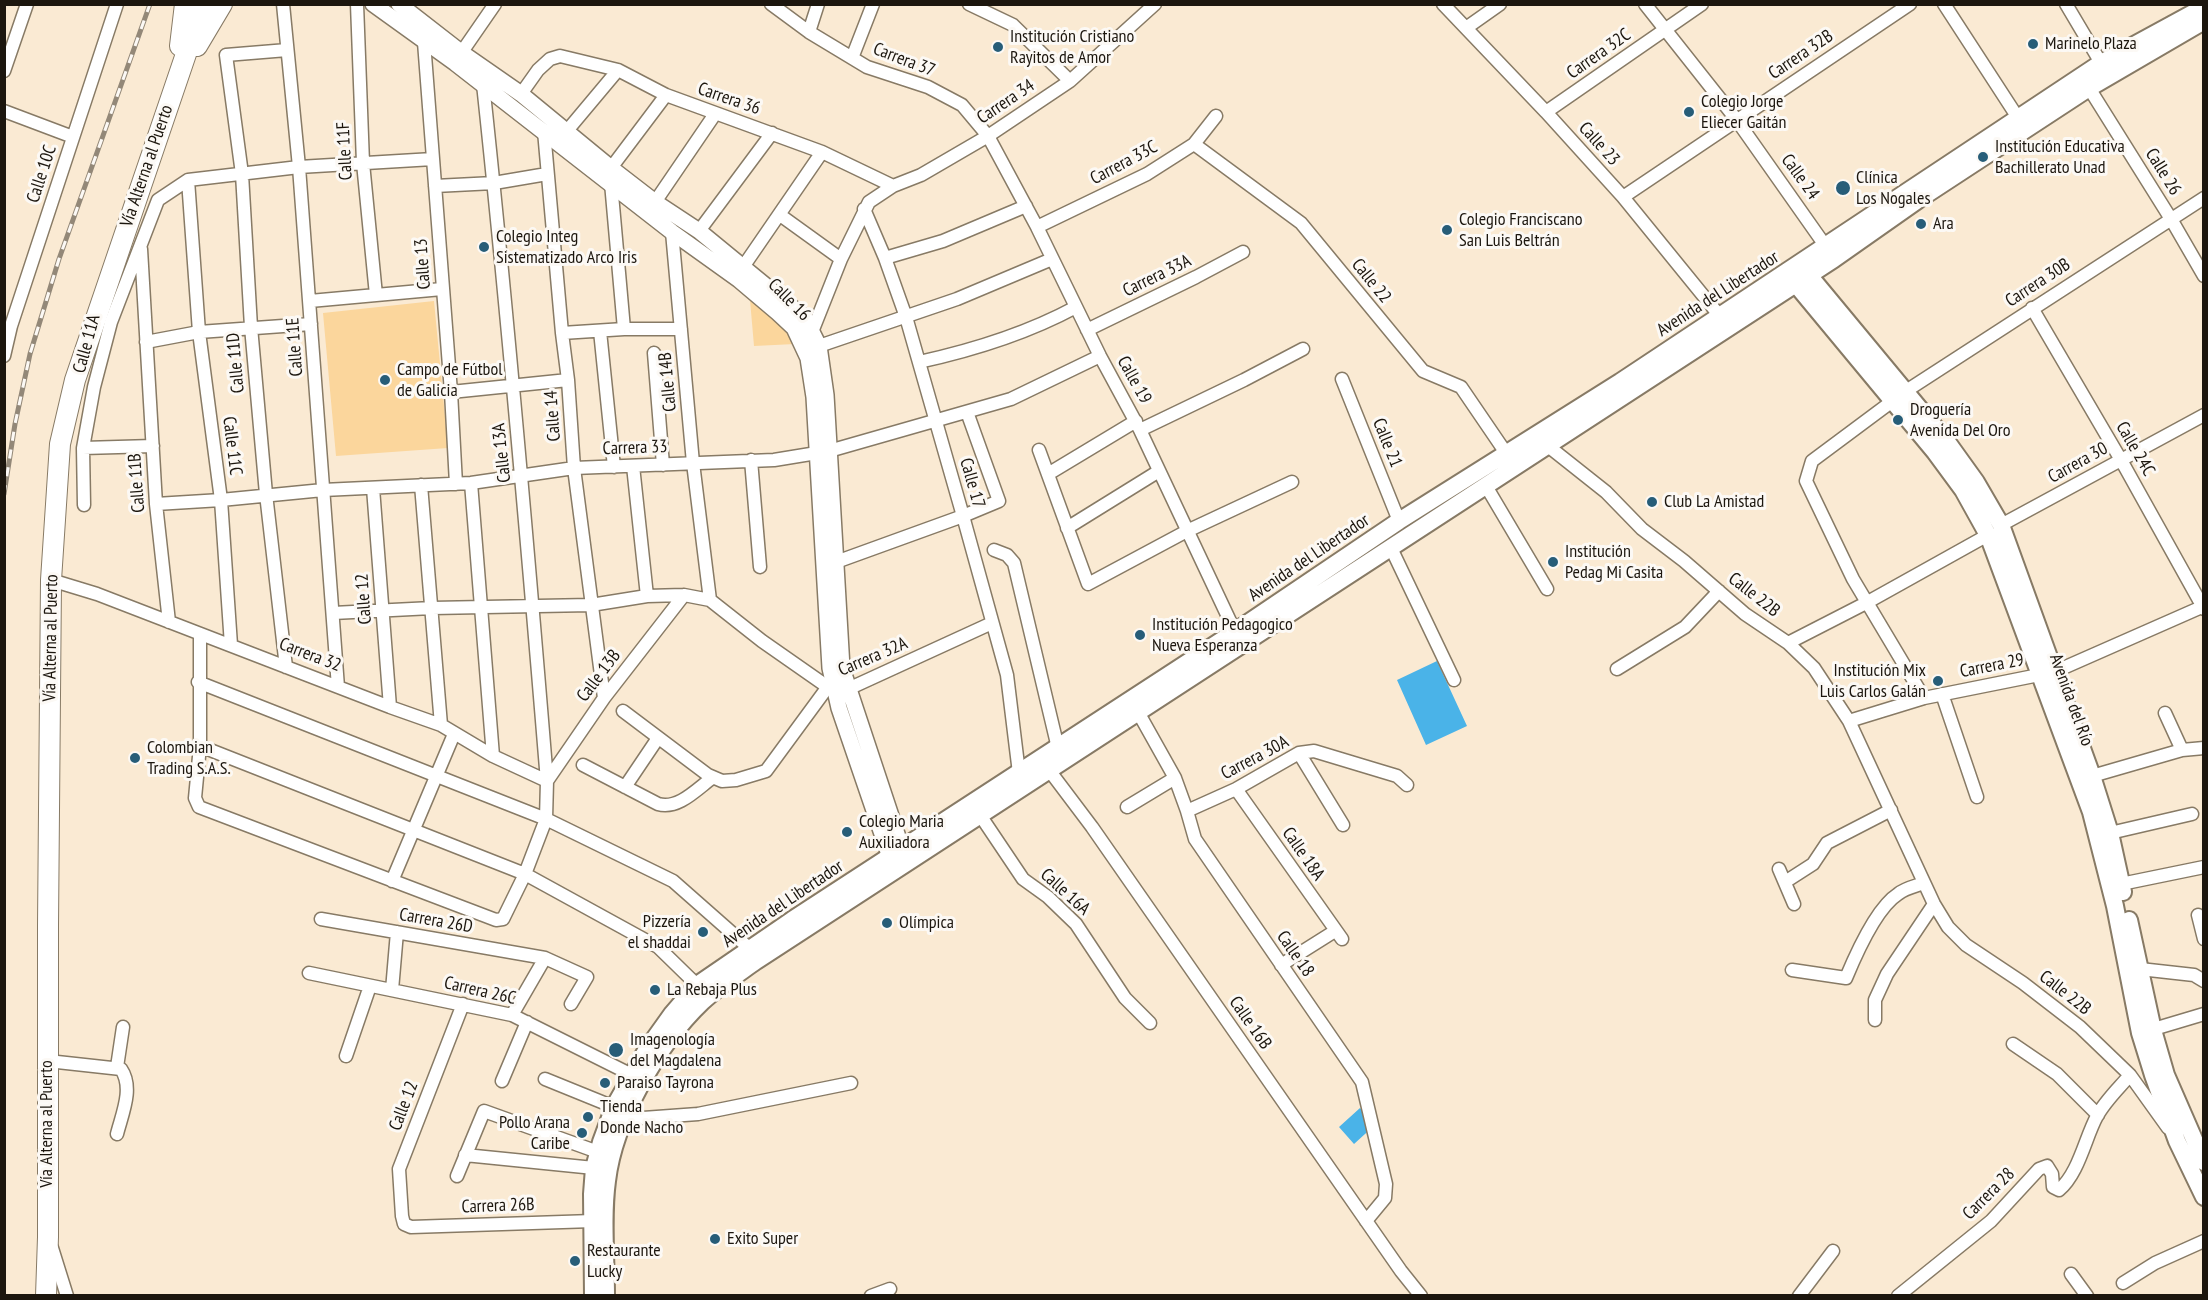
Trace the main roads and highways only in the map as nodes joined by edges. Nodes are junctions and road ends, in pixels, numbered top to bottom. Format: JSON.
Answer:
{"nodes":[{"id":1,"x":185,"y":4,"type":"edge"},
{"id":2,"x":203,"y":4,"type":"edge"},
{"id":3,"x":222,"y":4,"type":"edge"},
{"id":4,"x":2204,"y":7,"type":"edge"},
{"id":5,"x":2204,"y":21,"type":"edge"},
{"id":6,"x":176,"y":79,"type":"junction"},
{"id":7,"x":2022,"y":124,"type":"junction"},
{"id":8,"x":1798,"y":274,"type":"junction"},
{"id":9,"x":1239,"y":638,"type":"junction"},
{"id":10,"x":2048,"y":674,"type":"junction"},
{"id":11,"x":898,"y":860,"type":"junction"},
{"id":12,"x":2147,"y":1032,"type":"junction"},
{"id":13,"x":620,"y":1110,"type":"junction"},
{"id":14,"x":2200,"y":1170,"type":"edge"},
{"id":15,"x":2204,"y":1197,"type":"edge"},
{"id":16,"x":46,"y":1296,"type":"edge"},
{"id":17,"x":593,"y":1296,"type":"edge"},
{"id":18,"x":606,"y":1296,"type":"edge"}],
"edges":[{"from":1,"to":6,"type":"main road"},
{"from":2,"to":6,"type":"main road","name":"Vía Alterna al Puerto"},
{"from":3,"to":6,"type":"main road"},
{"from":4,"to":7,"type":"main road","name":"Avenida del Libertador"},
{"from":5,"to":7,"type":"main road","name":"Avenida del Libertador"},
{"from":6,"to":16,"type":"main road","name":"Vía Alterna al Puerto"},
{"from":7,"to":8,"type":"main road","name":"Avenida del Libertador"},
{"from":8,"to":9,"type":"main road","name":"Avenida del Libertador"},
{"from":8,"to":9,"type":"main road","name":"Avenida del Libertador"},
{"from":8,"to":10,"type":"main road","name":"Avenida del Río"},
{"from":9,"to":11,"type":"main road","name":"Avenida del Libertador"},
{"from":9,"to":11,"type":"main road","name":"Avenida del Libertador"},
{"from":10,"to":12,"type":"main road","name":"Avenida del Río"},
{"from":10,"to":12,"type":"main road","name":"Avenida del Río"},
{"from":11,"to":13,"type":"main road","name":"Avenida del Libertador"},
{"from":11,"to":13,"type":"main road","name":"Avenida del Libertador"},
{"from":12,"to":14,"type":"main road","name":"Avenida del Río"},
{"from":12,"to":14,"type":"main road","name":"Avenida del Río"},
{"from":13,"to":17,"type":"main road","name":"Avenida del Libertador"},
{"from":13,"to":18,"type":"main road","name":"Avenida del Libertador"},
{"from":14,"to":15,"type":"main road","name":"Avenida del Río"}]}
